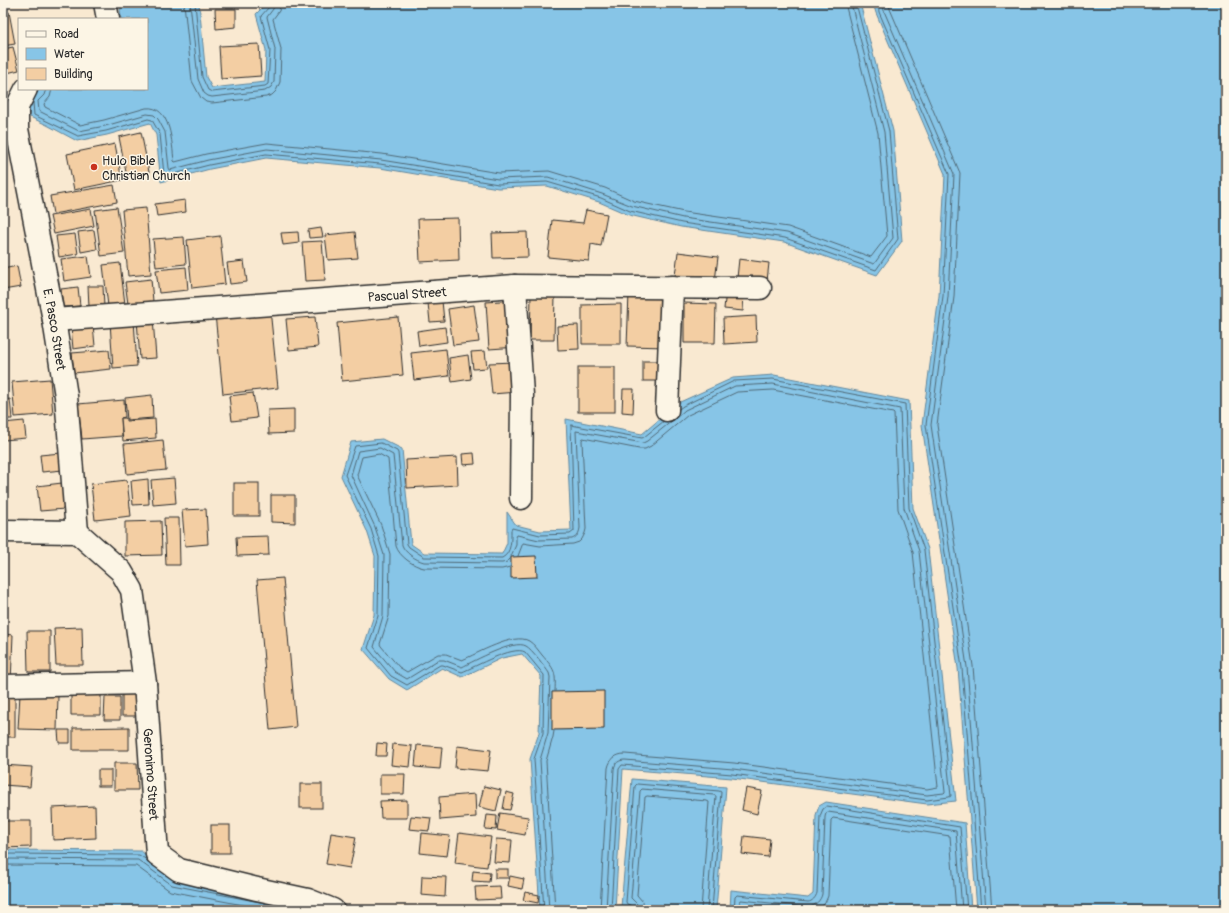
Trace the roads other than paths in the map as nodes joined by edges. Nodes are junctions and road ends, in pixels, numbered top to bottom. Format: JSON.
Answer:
{"nodes":[{"id":1,"x":105,"y":3,"type":"edge"},
{"id":2,"x":108,"y":18,"type":"edge"},
{"id":3,"x":26,"y":90,"type":"edge"},
{"id":4,"x":10,"y":130,"type":"edge"},
{"id":5,"x":516,"y":286,"type":"junction"},
{"id":6,"x":672,"y":288,"type":"junction"},
{"id":7,"x":760,"y":288,"type":"dead end"},
{"id":8,"x":54,"y":320,"type":"junction"},
{"id":9,"x":667,"y":410,"type":"dead end"},
{"id":10,"x":521,"y":498,"type":"dead end"},
{"id":11,"x":3,"y":531,"type":"edge"},
{"id":12,"x":77,"y":532,"type":"junction"},
{"id":13,"x":145,"y":683,"type":"junction"},
{"id":14,"x":3,"y":686,"type":"edge"},
{"id":15,"x":333,"y":910,"type":"edge"}],
"edges":[{"from":1,"to":2,"type":"street"},
{"from":3,"to":4,"type":"street","name":"E. Pasco Street"},
{"from":4,"to":8,"type":"street","name":"E. Pasco Street"},
{"from":5,"to":6,"type":"street","name":"Pascual Street"},
{"from":5,"to":8,"type":"street","name":"Pascual Street"},
{"from":5,"to":10,"type":"street"},
{"from":6,"to":7,"type":"street","name":"Pascual Street"},
{"from":6,"to":9,"type":"street"},
{"from":8,"to":12,"type":"street","name":"E. Pasco Street"},
{"from":11,"to":12,"type":"street"},
{"from":12,"to":13,"type":"street","name":"Geronimo Street"},
{"from":13,"to":14,"type":"street"},
{"from":13,"to":15,"type":"street","name":"Geronimo Street"}]}
